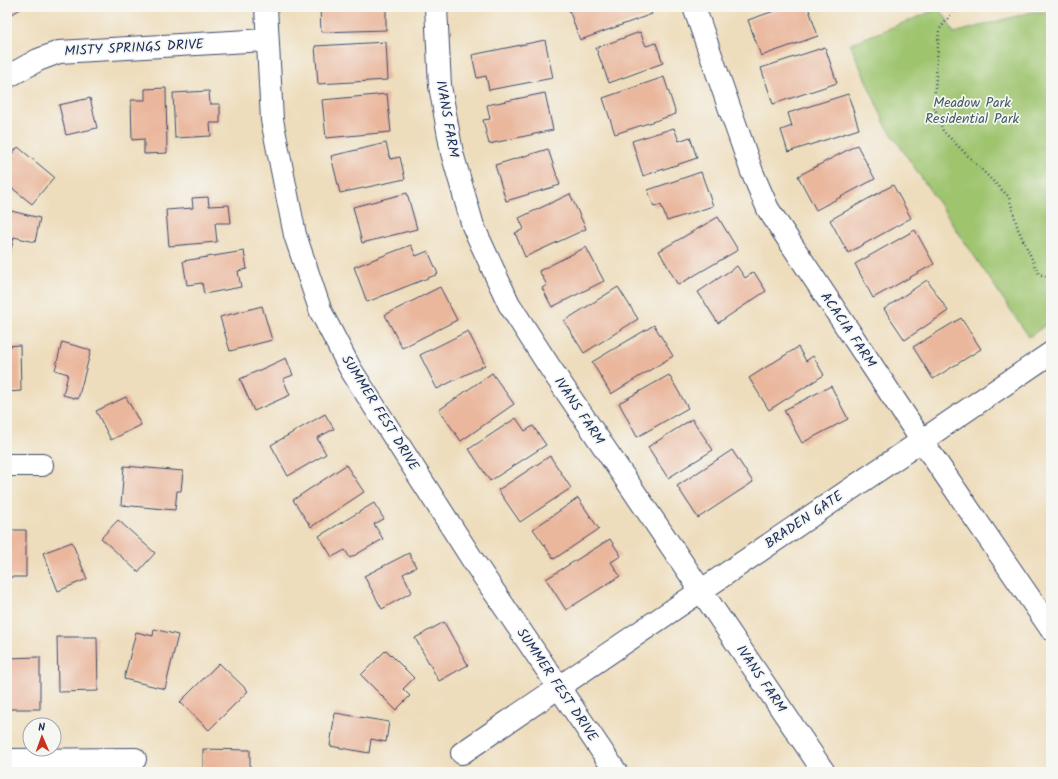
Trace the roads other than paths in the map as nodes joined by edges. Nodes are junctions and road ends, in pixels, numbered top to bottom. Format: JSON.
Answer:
{"nodes":[{"id":1,"x":266,"y":7,"type":"edge"},
{"id":2,"x":436,"y":7,"type":"edge"},
{"id":3,"x":694,"y":7,"type":"edge"},
{"id":4,"x":268,"y":40,"type":"junction"},
{"id":5,"x":7,"y":77,"type":"edge"},
{"id":6,"x":1051,"y":353,"type":"edge"},
{"id":7,"x":922,"y":441,"type":"junction"},
{"id":8,"x":7,"y":465,"type":"edge"},
{"id":9,"x":42,"y":465,"type":"dead end"},
{"id":10,"x":701,"y":590,"type":"junction"},
{"id":11,"x":1051,"y":629,"type":"edge"},
{"id":12,"x":558,"y":687,"type":"junction"},
{"id":13,"x":462,"y":753,"type":"dead end"},
{"id":14,"x":135,"y":759,"type":"dead end"},
{"id":15,"x":7,"y":760,"type":"edge"},
{"id":16,"x":616,"y":772,"type":"edge"},
{"id":17,"x":824,"y":772,"type":"edge"}],
"edges":[{"from":1,"to":4,"type":"street","name":"SUMMER FEST DRIVE"},
{"from":2,"to":10,"type":"street","name":"IVANS FARM"},
{"from":3,"to":7,"type":"street","name":"ACACIA FARM"},
{"from":4,"to":5,"type":"street","name":"MISTY SPRINGS DRIVE"},
{"from":4,"to":12,"type":"street","name":"SUMMER FEST DRIVE"},
{"from":6,"to":7,"type":"street","name":"BRADEN GATE"},
{"from":7,"to":10,"type":"street","name":"BRADEN GATE"},
{"from":7,"to":11,"type":"street","name":"ACACIA FARM"},
{"from":8,"to":9,"type":"street"},
{"from":10,"to":12,"type":"street","name":"BRADEN GATE"},
{"from":10,"to":17,"type":"street","name":"IVANS FARM"},
{"from":12,"to":13,"type":"street","name":"BRADEN GATE"},
{"from":12,"to":16,"type":"street","name":"SUMMER FEST DRIVE"},
{"from":14,"to":15,"type":"street"}]}
